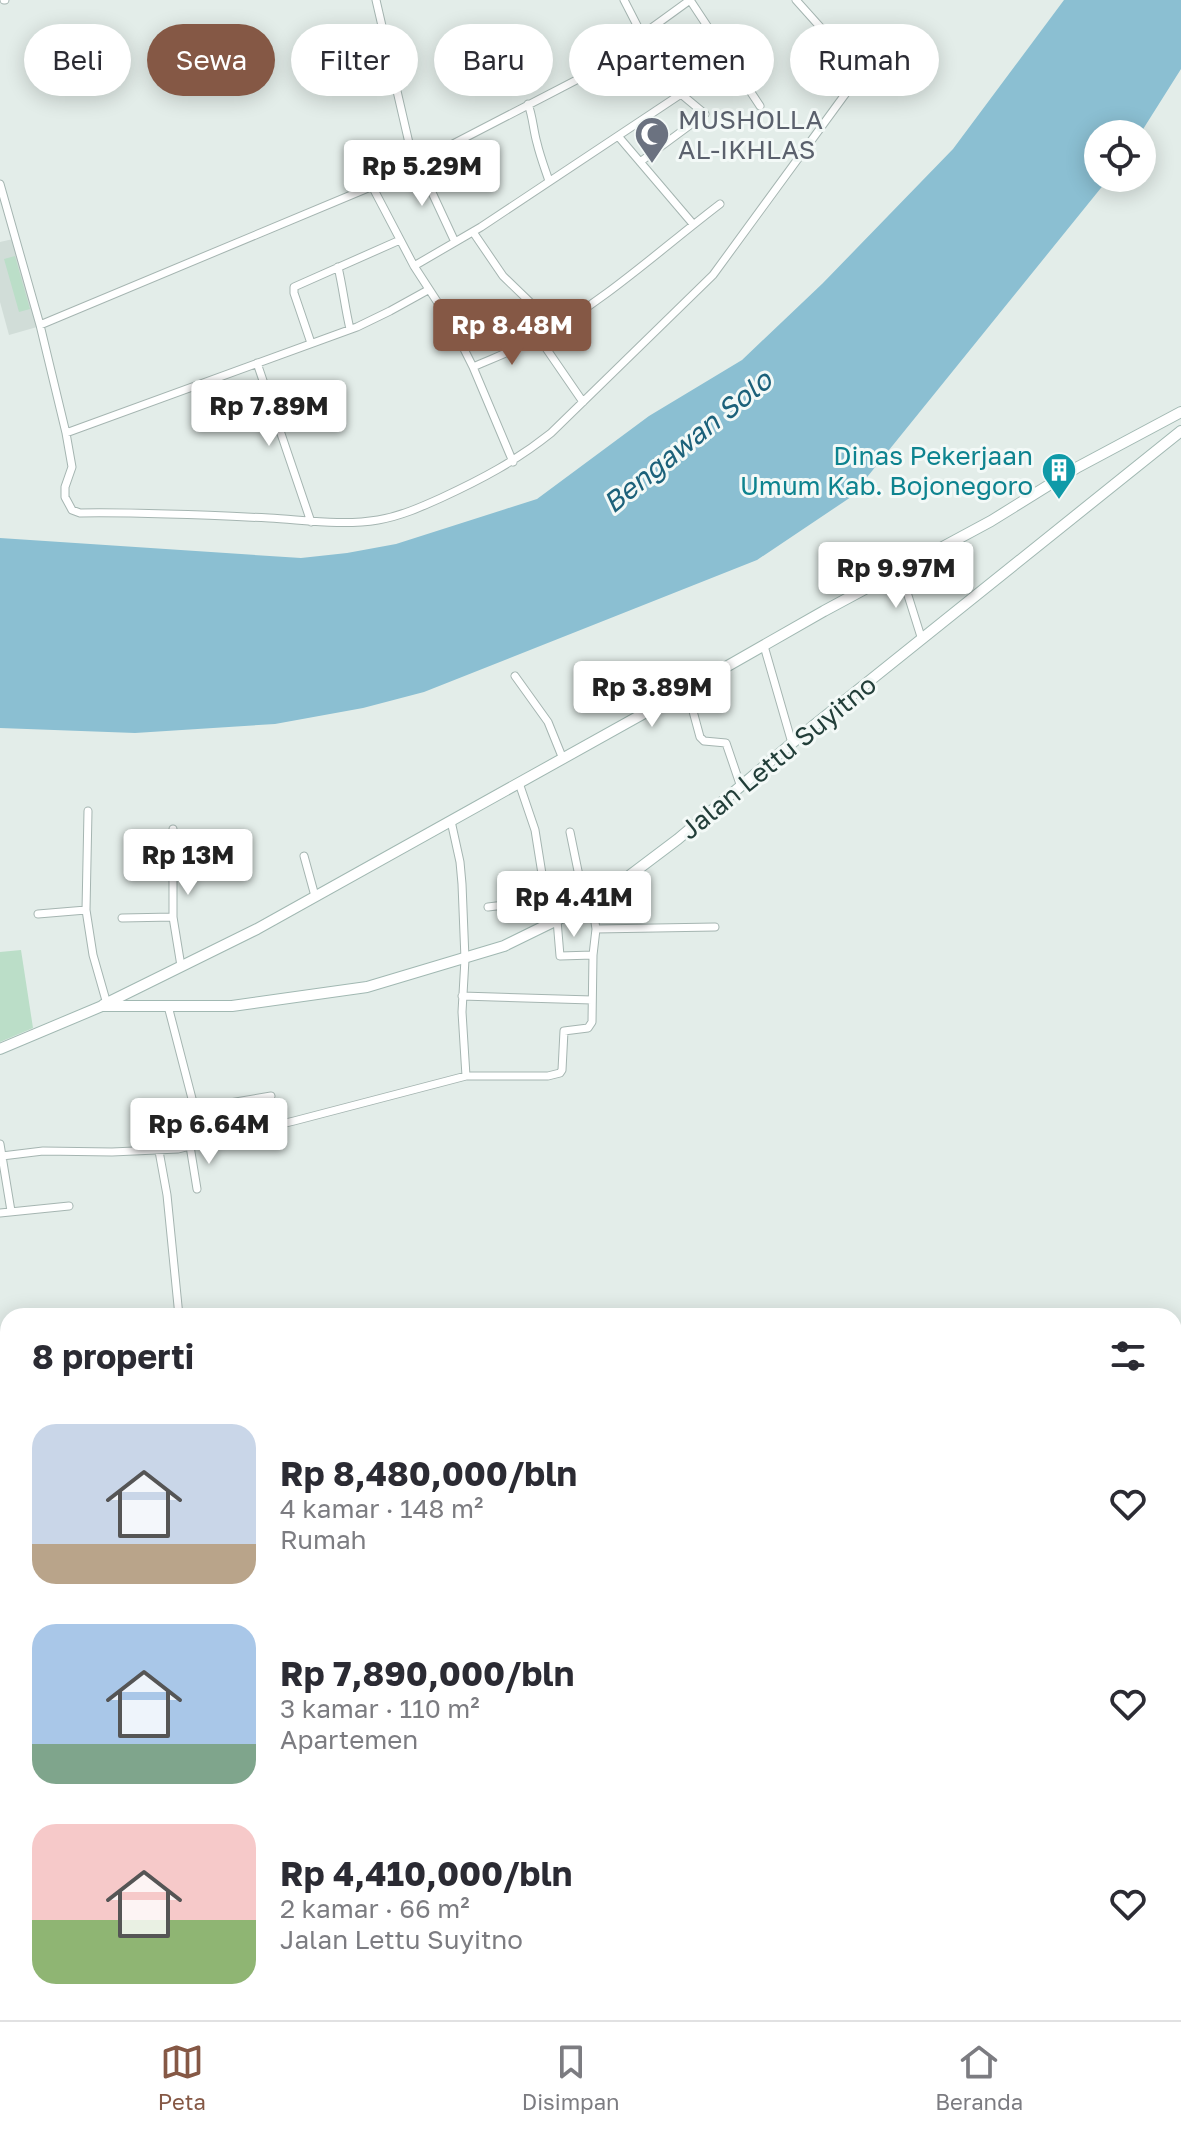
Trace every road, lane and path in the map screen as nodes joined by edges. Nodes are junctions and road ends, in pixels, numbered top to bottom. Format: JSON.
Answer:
{"nodes":[{"id":1,"x":388,"y":0,"type":"edge"},
{"id":2,"x":624,"y":0,"type":"edge"},
{"id":3,"x":796,"y":0,"type":"edge"},
{"id":4,"x":376,"y":1,"type":"edge"},
{"id":5,"x":636,"y":24,"type":"edge"},
{"id":6,"x":657,"y":24,"type":"edge"},
{"id":7,"x":706,"y":24,"type":"edge"},
{"id":8,"x":569,"y":84,"type":"edge"},
{"id":9,"x":678,"y":96,"type":"edge"},
{"id":10,"x":683,"y":96,"type":"edge"},
{"id":11,"x":753,"y":96,"type":"edge"},
{"id":12,"x":528,"y":104,"type":"junction"},
{"id":13,"x":760,"y":106,"type":"dead end"},
{"id":14,"x":618,"y":136,"type":"junction"},
{"id":15,"x":417,"y":162,"type":"junction"},
{"id":16,"x":640,"y":162,"type":"junction"},
{"id":17,"x":549,"y":181,"type":"junction"},
{"id":18,"x":0,"y":184,"type":"edge"},
{"id":19,"x":372,"y":186,"type":"junction"},
{"id":20,"x":720,"y":204,"type":"dead end"},
{"id":21,"x":693,"y":224,"type":"junction"},
{"id":22,"x":473,"y":232,"type":"junction"},
{"id":23,"x":400,"y":240,"type":"junction"},
{"id":24,"x":455,"y":242,"type":"junction"},
{"id":25,"x":414,"y":266,"type":"junction"},
{"id":26,"x":338,"y":267,"type":"junction"},
{"id":27,"x":428,"y":290,"type":"junction"},
{"id":28,"x":40,"y":325,"type":"junction"},
{"id":29,"x":350,"y":329,"type":"junction"},
{"id":30,"x":549,"y":331,"type":"junction"},
{"id":31,"x":539,"y":338,"type":"junction"},
{"id":32,"x":311,"y":343,"type":"junction"},
{"id":33,"x":257,"y":363,"type":"junction"},
{"id":34,"x":473,"y":367,"type":"junction"},
{"id":35,"x":583,"y":402,"type":"junction"},
{"id":36,"x":1181,"y":412,"type":"edge"},
{"id":37,"x":1160,"y":424,"type":"junction"},
{"id":38,"x":66,"y":433,"type":"junction"},
{"id":39,"x":1176,"y":435,"type":"edge"},
{"id":40,"x":513,"y":462,"type":"junction"},
{"id":41,"x":311,"y":522,"type":"junction"},
{"id":42,"x":900,"y":570,"type":"junction"},
{"id":43,"x":922,"y":640,"type":"junction"},
{"id":44,"x":764,"y":646,"type":"junction"},
{"id":45,"x":515,"y":676,"type":"dead end"},
{"id":46,"x":687,"y":689,"type":"junction"},
{"id":47,"x":792,"y":743,"type":"junction"},
{"id":48,"x":563,"y":759,"type":"junction"},
{"id":49,"x":519,"y":783,"type":"junction"},
{"id":50,"x":741,"y":787,"type":"junction"},
{"id":51,"x":88,"y":811,"type":"dead end"},
{"id":52,"x":451,"y":821,"type":"junction"},
{"id":53,"x":173,"y":829,"type":"dead end"},
{"id":54,"x":570,"y":832,"type":"dead end"},
{"id":55,"x":304,"y":856,"type":"dead end"},
{"id":56,"x":315,"y":896,"type":"junction"},
{"id":57,"x":546,"y":900,"type":"junction"},
{"id":58,"x":588,"y":903,"type":"junction"},
{"id":59,"x":488,"y":907,"type":"dead end"},
{"id":60,"x":86,"y":910,"type":"junction"},
{"id":61,"x":38,"y":914,"type":"dead end"},
{"id":62,"x":173,"y":917,"type":"junction"},
{"id":63,"x":122,"y":918,"type":"dead end"},
{"id":64,"x":554,"y":922,"type":"junction"},
{"id":65,"x":715,"y":927,"type":"dead end"},
{"id":66,"x":596,"y":929,"type":"junction"},
{"id":67,"x":593,"y":955,"type":"junction"},
{"id":68,"x":465,"y":959,"type":"junction"},
{"id":69,"x":181,"y":966,"type":"junction"},
{"id":70,"x":140,"y":987,"type":"junction"},
{"id":71,"x":462,"y":996,"type":"junction"},
{"id":72,"x":592,"y":1000,"type":"junction"},
{"id":73,"x":104,"y":1005,"type":"junction"},
{"id":74,"x":143,"y":1006,"type":"junction"},
{"id":75,"x":168,"y":1006,"type":"junction"},
{"id":76,"x":0,"y":1049,"type":"edge"},
{"id":77,"x":466,"y":1076,"type":"junction"},
{"id":78,"x":271,"y":1096,"type":"dead end"},
{"id":79,"x":194,"y":1109,"type":"junction"},
{"id":80,"x":203,"y":1141,"type":"junction"},
{"id":81,"x":0,"y":1144,"type":"edge"},
{"id":82,"x":190,"y":1146,"type":"junction"},
{"id":83,"x":159,"y":1151,"type":"junction"},
{"id":84,"x":2,"y":1156,"type":"junction"},
{"id":85,"x":197,"y":1189,"type":"dead end"},
{"id":86,"x":69,"y":1206,"type":"dead end"},
{"id":87,"x":11,"y":1211,"type":"junction"},
{"id":88,"x":0,"y":1213,"type":"edge"},
{"id":89,"x":178,"y":1308,"type":"edge"}],
"edges":[{"from":1,"to":4,"type":"street"},
{"from":2,"to":5,"type":"street"},
{"from":3,"to":35,"type":"street"},
{"from":4,"to":15,"type":"street"},
{"from":6,"to":7,"type":"street"},
{"from":8,"to":12,"type":"street"},
{"from":9,"to":14,"type":"street"},
{"from":10,"to":16,"type":"street"},
{"from":11,"to":13,"type":"street"},
{"from":12,"to":15,"type":"street"},
{"from":12,"to":17,"type":"street"},
{"from":14,"to":16,"type":"street"},
{"from":14,"to":17,"type":"street"},
{"from":15,"to":19,"type":"street"},
{"from":15,"to":24,"type":"street"},
{"from":16,"to":21,"type":"street"},
{"from":17,"to":22,"type":"street"},
{"from":18,"to":28,"type":"street"},
{"from":19,"to":23,"type":"street"},
{"from":19,"to":28,"type":"street"},
{"from":20,"to":21,"type":"street"},
{"from":21,"to":30,"type":"street"},
{"from":22,"to":24,"type":"street"},
{"from":22,"to":30,"type":"street"},
{"from":23,"to":25,"type":"street"},
{"from":23,"to":26,"type":"street"},
{"from":24,"to":25,"type":"street"},
{"from":25,"to":27,"type":"street"},
{"from":26,"to":29,"type":"street"},
{"from":26,"to":32,"type":"street"},
{"from":27,"to":29,"type":"street"},
{"from":27,"to":34,"type":"street"},
{"from":28,"to":38,"type":"street"},
{"from":29,"to":32,"type":"street"},
{"from":30,"to":31,"type":"street"},
{"from":31,"to":34,"type":"street"},
{"from":31,"to":35,"type":"street"},
{"from":32,"to":33,"type":"street"},
{"from":33,"to":38,"type":"street"},
{"from":33,"to":41,"type":"street"},
{"from":34,"to":40,"type":"street"},
{"from":35,"to":40,"type":"street"},
{"from":36,"to":37,"type":"main road"},
{"from":37,"to":39,"type":"main road"},
{"from":37,"to":42,"type":"main road"},
{"from":38,"to":41,"type":"street"},
{"from":39,"to":43,"type":"main road","name":"Jalan Lettu Suyitno"},
{"from":40,"to":41,"type":"street"},
{"from":42,"to":43,"type":"street"},
{"from":42,"to":44,"type":"main road"},
{"from":43,"to":47,"type":"main road","name":"Jalan Lettu Suyitno"},
{"from":44,"to":46,"type":"main road"},
{"from":44,"to":47,"type":"street"},
{"from":45,"to":48,"type":"street"},
{"from":46,"to":48,"type":"main road"},
{"from":46,"to":50,"type":"street"},
{"from":47,"to":50,"type":"main road","name":"Jalan Lettu Suyitno"},
{"from":48,"to":49,"type":"main road"},
{"from":49,"to":52,"type":"main road"},
{"from":49,"to":57,"type":"street"},
{"from":50,"to":58,"type":"main road","name":"Jalan Lettu Suyitno"},
{"from":51,"to":60,"type":"street"},
{"from":52,"to":56,"type":"main road"},
{"from":52,"to":68,"type":"street"},
{"from":53,"to":62,"type":"street"},
{"from":54,"to":58,"type":"street"},
{"from":55,"to":56,"type":"street"},
{"from":56,"to":69,"type":"main road"},
{"from":57,"to":59,"type":"street"},
{"from":57,"to":64,"type":"street"},
{"from":58,"to":64,"type":"main road","name":"Jalan Lettu Suyitno"},
{"from":58,"to":66,"type":"street"},
{"from":60,"to":61,"type":"street"},
{"from":60,"to":73,"type":"street"},
{"from":62,"to":63,"type":"street"},
{"from":62,"to":69,"type":"street"},
{"from":64,"to":67,"type":"street"},
{"from":64,"to":68,"type":"main road","name":"Jalan Lettu Suyitno"},
{"from":65,"to":66,"type":"street"},
{"from":66,"to":67,"type":"street"},
{"from":67,"to":72,"type":"street"},
{"from":68,"to":71,"type":"street"},
{"from":68,"to":75,"type":"main road","name":"Jalan Lettu Suyitno"},
{"from":69,"to":70,"type":"main road"},
{"from":70,"to":73,"type":"main road"},
{"from":70,"to":74,"type":"main road"},
{"from":71,"to":72,"type":"street"},
{"from":71,"to":77,"type":"street"},
{"from":72,"to":77,"type":"street"},
{"from":73,"to":74,"type":"main road","name":"Jalan Lettu Suyitno"},
{"from":73,"to":76,"type":"main road","name":"Jalan Lettu Suyitno"},
{"from":74,"to":75,"type":"main road","name":"Jalan Lettu Suyitno"},
{"from":75,"to":79,"type":"street"},
{"from":77,"to":80,"type":"street"},
{"from":78,"to":79,"type":"street"},
{"from":79,"to":80,"type":"street"},
{"from":80,"to":82,"type":"street"},
{"from":81,"to":84,"type":"street"},
{"from":82,"to":83,"type":"street"},
{"from":82,"to":85,"type":"street"},
{"from":83,"to":84,"type":"street"},
{"from":83,"to":89,"type":"street"},
{"from":84,"to":87,"type":"street"},
{"from":86,"to":87,"type":"street"},
{"from":87,"to":88,"type":"street"}]}
